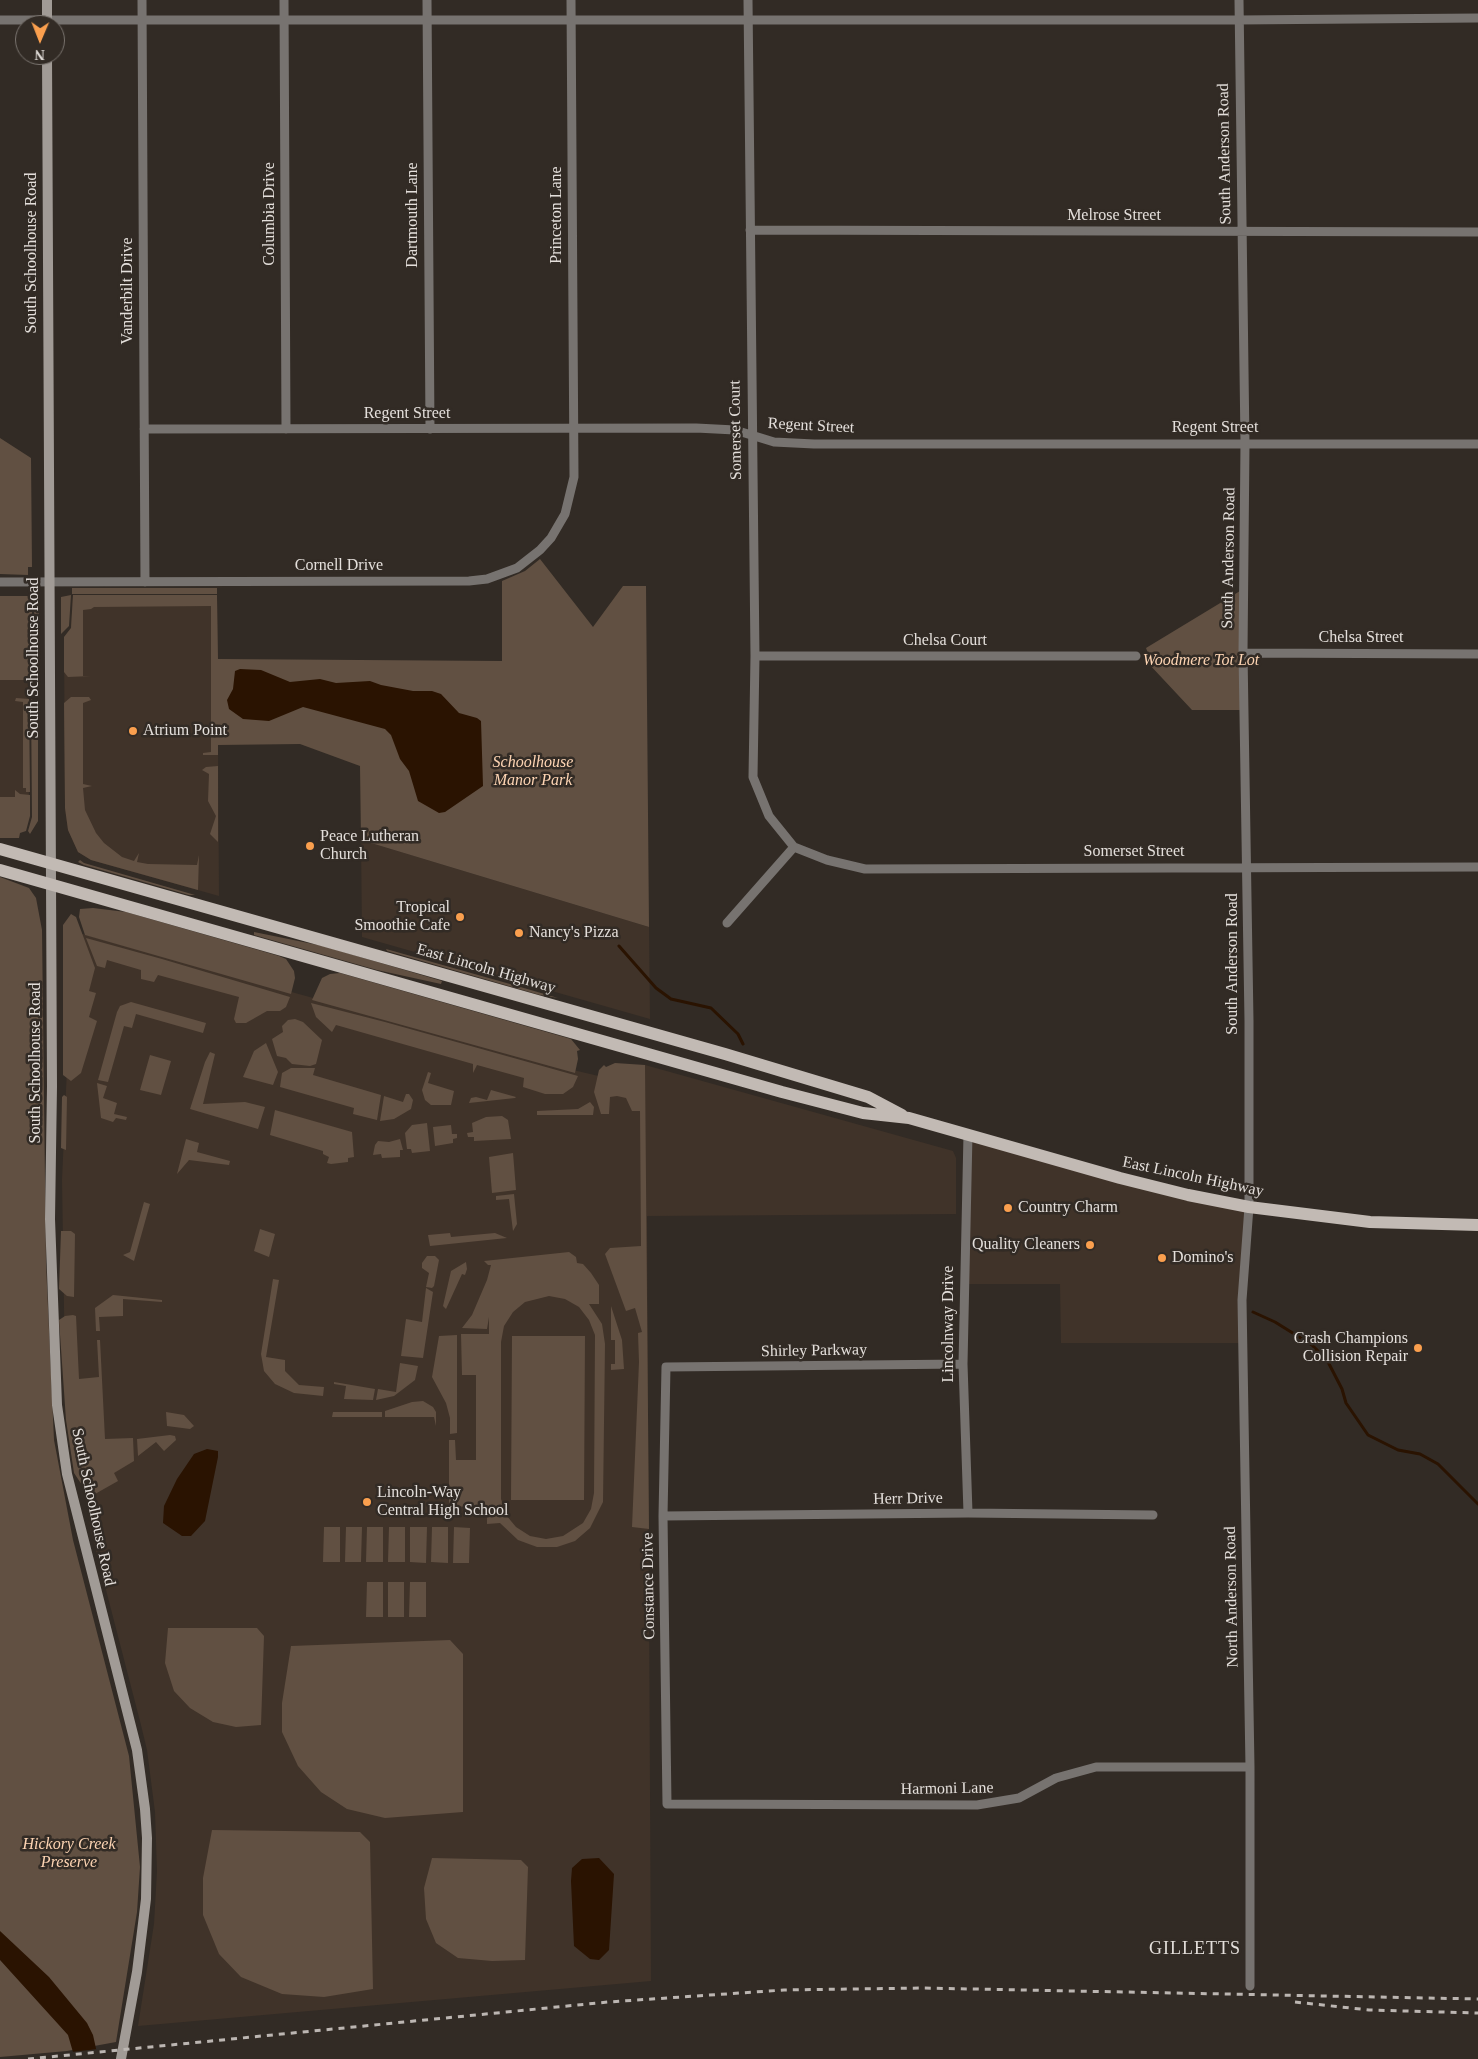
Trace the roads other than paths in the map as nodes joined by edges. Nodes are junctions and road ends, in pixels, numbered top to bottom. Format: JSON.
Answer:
{"nodes":[{"id":1,"x":47,"y":0,"type":"edge"},
{"id":2,"x":142,"y":0,"type":"edge"},
{"id":3,"x":284,"y":0,"type":"edge"},
{"id":4,"x":427,"y":0,"type":"edge"},
{"id":5,"x":571,"y":0,"type":"edge"},
{"id":6,"x":748,"y":0,"type":"edge"},
{"id":7,"x":1239,"y":0,"type":"edge"},
{"id":8,"x":47,"y":15,"type":"edge"},
{"id":9,"x":571,"y":18,"type":"junction"},
{"id":10,"x":748,"y":18,"type":"junction"},
{"id":11,"x":1478,"y":18,"type":"edge"},
{"id":12,"x":142,"y":19,"type":"junction"},
{"id":13,"x":284,"y":19,"type":"junction"},
{"id":14,"x":427,"y":19,"type":"junction"},
{"id":15,"x":0,"y":20,"type":"edge"},
{"id":16,"x":1238,"y":20,"type":"junction"},
{"id":17,"x":15,"y":21,"type":"edge"},
{"id":18,"x":65,"y":21,"type":"edge"},
{"id":19,"x":47,"y":65,"type":"edge"},
{"id":20,"x":750,"y":230,"type":"junction"},
{"id":21,"x":1241,"y":231,"type":"junction"},
{"id":22,"x":1478,"y":232,"type":"edge"},
{"id":23,"x":144,"y":429,"type":"junction"},
{"id":24,"x":286,"y":429,"type":"junction"},
{"id":25,"x":430,"y":429,"type":"junction"},
{"id":26,"x":574,"y":429,"type":"junction"},
{"id":27,"x":751,"y":435,"type":"junction"},
{"id":28,"x":1246,"y":443,"type":"junction"},
{"id":29,"x":1478,"y":444,"type":"edge"},
{"id":30,"x":0,"y":582,"type":"edge"},
{"id":31,"x":48,"y":582,"type":"junction"},
{"id":32,"x":145,"y":582,"type":"junction"},
{"id":33,"x":1243,"y":653,"type":"junction"},
{"id":34,"x":1478,"y":654,"type":"edge"},
{"id":35,"x":755,"y":656,"type":"junction"},
{"id":36,"x":1136,"y":656,"type":"dead end"},
{"id":37,"x":794,"y":847,"type":"junction"},
{"id":38,"x":0,"y":849,"type":"edge"},
{"id":39,"x":50,"y":863,"type":"junction"},
{"id":40,"x":1478,"y":867,"type":"edge"},
{"id":41,"x":1248,"y":868,"type":"junction"},
{"id":42,"x":0,"y":870,"type":"edge"},
{"id":43,"x":50,"y":884,"type":"junction"},
{"id":44,"x":727,"y":923,"type":"dead end"},
{"id":45,"x":909,"y":1118,"type":"junction"},
{"id":46,"x":968,"y":1134,"type":"junction"},
{"id":47,"x":1249,"y":1207,"type":"junction"},
{"id":48,"x":1478,"y":1225,"type":"edge"},
{"id":49,"x":963,"y":1364,"type":"junction"},
{"id":50,"x":666,"y":1367,"type":"joint"},
{"id":51,"x":968,"y":1513,"type":"junction"},
{"id":52,"x":1153,"y":1515,"type":"dead end"},
{"id":53,"x":663,"y":1516,"type":"junction"},
{"id":54,"x":1250,"y":1767,"type":"junction"},
{"id":55,"x":667,"y":1804,"type":"joint"},
{"id":56,"x":1250,"y":1986,"type":"dead end"},
{"id":57,"x":121,"y":2059,"type":"edge"}],
"edges":[{"from":1,"to":8,"type":"street"},
{"from":2,"to":12,"type":"street","name":"Vanderbilt Drive"},
{"from":3,"to":13,"type":"street","name":"Columbia Drive"},
{"from":4,"to":14,"type":"street","name":"Dartmouth Lane"},
{"from":5,"to":9,"type":"street","name":"Princeton Lane"},
{"from":6,"to":10,"type":"street","name":"Somerset Court"},
{"from":7,"to":16,"type":"street","name":"South Anderson Road"},
{"from":9,"to":10,"type":"street"},
{"from":9,"to":14,"type":"street"},
{"from":9,"to":26,"type":"street","name":"Princeton Lane"},
{"from":10,"to":16,"type":"street"},
{"from":10,"to":20,"type":"street","name":"Somerset Court"},
{"from":11,"to":16,"type":"street"},
{"from":12,"to":13,"type":"street"},
{"from":12,"to":18,"type":"street"},
{"from":12,"to":23,"type":"street","name":"Vanderbilt Drive"},
{"from":13,"to":14,"type":"street"},
{"from":13,"to":24,"type":"street","name":"Columbia Drive"},
{"from":14,"to":25,"type":"street","name":"Dartmouth Lane"},
{"from":15,"to":17,"type":"street"},
{"from":16,"to":21,"type":"street","name":"South Anderson Road"},
{"from":19,"to":31,"type":"street","name":"South Schoolhouse Road"},
{"from":20,"to":21,"type":"street","name":"Melrose Street"},
{"from":20,"to":27,"type":"street","name":"Somerset Court"},
{"from":21,"to":22,"type":"street","name":"Melrose Street"},
{"from":21,"to":28,"type":"street","name":"South Anderson Road"},
{"from":23,"to":24,"type":"street","name":"Regent Street"},
{"from":23,"to":32,"type":"street","name":"Vanderbilt Drive"},
{"from":24,"to":25,"type":"street","name":"Regent Street"},
{"from":25,"to":26,"type":"street","name":"Regent Street"},
{"from":26,"to":27,"type":"street","name":"Regent Street"},
{"from":26,"to":32,"type":"street","name":"Cornell Drive"},
{"from":27,"to":28,"type":"street","name":"Regent Street"},
{"from":27,"to":35,"type":"street","name":"Somerset Court"},
{"from":28,"to":29,"type":"street","name":"Regent Street"},
{"from":28,"to":33,"type":"street","name":"South Anderson Road"},
{"from":30,"to":31,"type":"street","name":"Cornell Drive"},
{"from":31,"to":32,"type":"street","name":"Cornell Drive"},
{"from":31,"to":39,"type":"street","name":"South Schoolhouse Road"},
{"from":33,"to":34,"type":"street","name":"Chelsa Street"},
{"from":33,"to":41,"type":"street","name":"South Anderson Road"},
{"from":35,"to":36,"type":"street","name":"Chelsa Court"},
{"from":35,"to":37,"type":"street","name":"Somerset Court"},
{"from":37,"to":41,"type":"street","name":"Somerset Street"},
{"from":37,"to":44,"type":"street"},
{"from":38,"to":39,"type":"main road","name":"East Lincoln Highway"},
{"from":39,"to":43,"type":"street","name":"South Schoolhouse Road"},
{"from":39,"to":45,"type":"main road","name":"East Lincoln Highway"},
{"from":40,"to":41,"type":"street","name":"Somerset Street"},
{"from":41,"to":47,"type":"street","name":"South Anderson Road"},
{"from":42,"to":43,"type":"main road","name":"East Lincoln Highway"},
{"from":43,"to":45,"type":"main road","name":"East Lincoln Highway"},
{"from":43,"to":57,"type":"street","name":"South Schoolhouse Road"},
{"from":45,"to":46,"type":"main road","name":"East Lincoln Highway"},
{"from":46,"to":47,"type":"main road","name":"East Lincoln Highway"},
{"from":46,"to":49,"type":"street","name":"Lincolnway Drive"},
{"from":47,"to":48,"type":"main road","name":"East Lincoln Highway"},
{"from":47,"to":54,"type":"street","name":"North Anderson Road"},
{"from":49,"to":50,"type":"street","name":"Shirley Parkway"},
{"from":49,"to":51,"type":"street","name":"Lincolnway Drive"},
{"from":50,"to":53,"type":"street","name":"Constance Drive"},
{"from":51,"to":52,"type":"street","name":"Herr Drive"},
{"from":51,"to":53,"type":"street","name":"Herr Drive"},
{"from":53,"to":55,"type":"street","name":"Constance Drive"},
{"from":54,"to":55,"type":"street","name":"Harmoni Lane"},
{"from":54,"to":56,"type":"street","name":"North Anderson Road"}]}
